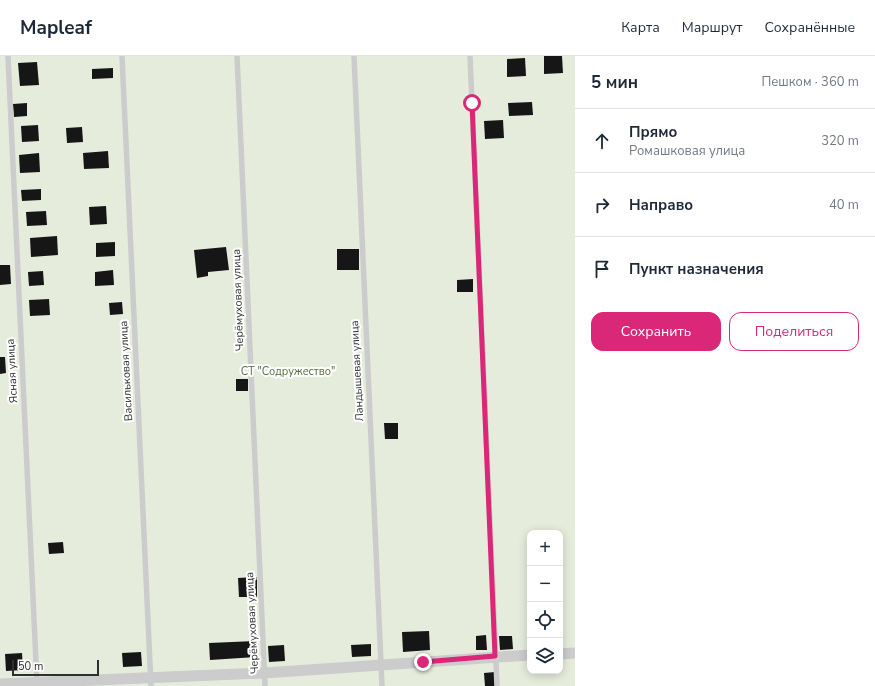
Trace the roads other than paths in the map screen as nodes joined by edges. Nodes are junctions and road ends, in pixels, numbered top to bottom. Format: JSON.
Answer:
{"nodes":[{"id":1,"x":8,"y":56,"type":"edge"},
{"id":2,"x":122,"y":56,"type":"edge"},
{"id":3,"x":238,"y":56,"type":"edge"},
{"id":4,"x":354,"y":56,"type":"edge"},
{"id":5,"x":470,"y":56,"type":"edge"},
{"id":6,"x":575,"y":653,"type":"edge"},
{"id":7,"x":563,"y":654,"type":"edge"},
{"id":8,"x":527,"y":655,"type":"edge"},
{"id":9,"x":495,"y":656,"type":"junction"},
{"id":10,"x":380,"y":665,"type":"junction"},
{"id":11,"x":264,"y":673,"type":"junction"},
{"id":12,"x":151,"y":682,"type":"edge"},
{"id":13,"x":0,"y":684,"type":"edge"},
{"id":14,"x":37,"y":684,"type":"edge"},
{"id":15,"x":265,"y":686,"type":"edge"},
{"id":16,"x":382,"y":686,"type":"edge"},
{"id":17,"x":497,"y":686,"type":"edge"}],
"edges":[{"from":1,"to":14,"type":"lane","name":"Ясная улица"},
{"from":2,"to":12,"type":"lane","name":"Васильковая улица"},
{"from":3,"to":11,"type":"lane","name":"Черёмуховая улица"},
{"from":4,"to":10,"type":"lane","name":"Ландышевая улица"},
{"from":5,"to":9,"type":"lane"},
{"from":6,"to":7,"type":"street"},
{"from":8,"to":9,"type":"street"},
{"from":9,"to":10,"type":"street"},
{"from":9,"to":17,"type":"lane"},
{"from":10,"to":11,"type":"street"},
{"from":10,"to":16,"type":"lane","name":"Ландышевая улица"},
{"from":11,"to":12,"type":"street"},
{"from":11,"to":15,"type":"lane","name":"Черёмуховая улица"},
{"from":12,"to":14,"type":"street"},
{"from":13,"to":14,"type":"street"}]}
